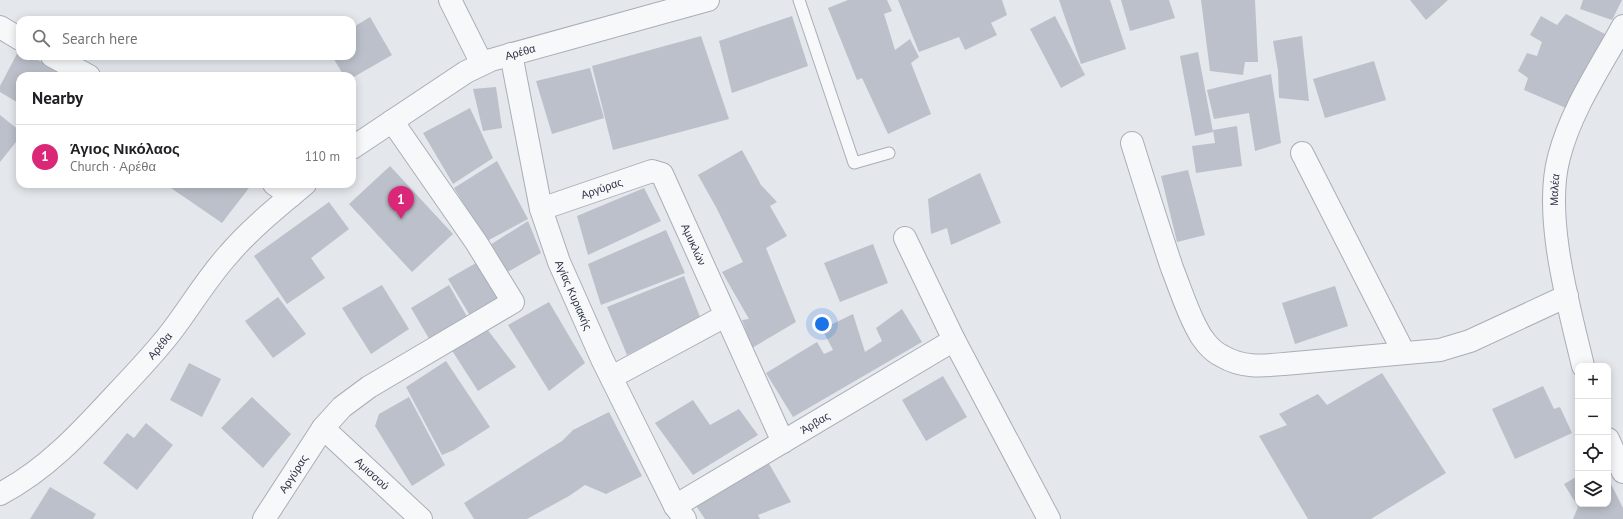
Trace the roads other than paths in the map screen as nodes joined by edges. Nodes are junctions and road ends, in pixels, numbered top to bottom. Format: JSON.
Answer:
{"nodes":[{"id":1,"x":450,"y":0,"type":"edge"},
{"id":2,"x":708,"y":0,"type":"edge"},
{"id":3,"x":799,"y":0,"type":"edge"},
{"id":4,"x":1623,"y":26,"type":"edge"},
{"id":5,"x":0,"y":27,"type":"edge"},
{"id":6,"x":16,"y":37,"type":"edge"},
{"id":7,"x":511,"y":54,"type":"junction"},
{"id":8,"x":59,"y":60,"type":"edge"},
{"id":9,"x":482,"y":64,"type":"junction"},
{"id":10,"x":82,"y":72,"type":"edge"},
{"id":11,"x":392,"y":121,"type":"junction"},
{"id":12,"x":1132,"y":143,"type":"dead end"},
{"id":13,"x":356,"y":145,"type":"edge"},
{"id":14,"x":888,"y":153,"type":"dead end"},
{"id":15,"x":1302,"y":153,"type":"dead end"},
{"id":16,"x":662,"y":174,"type":"joint"},
{"id":17,"x":290,"y":188,"type":"edge"},
{"id":18,"x":541,"y":209,"type":"junction"},
{"id":19,"x":905,"y":238,"type":"dead end"},
{"id":20,"x":1567,"y":296,"type":"junction"},
{"id":21,"x":725,"y":316,"type":"junction"},
{"id":22,"x":954,"y":340,"type":"junction"},
{"id":23,"x":1404,"y":353,"type":"junction"},
{"id":24,"x":1582,"y":363,"type":"edge"},
{"id":25,"x":612,"y":377,"type":"junction"},
{"id":26,"x":323,"y":428,"type":"junction"},
{"id":27,"x":783,"y":442,"type":"junction"},
{"id":28,"x":1611,"y":446,"type":"edge"},
{"id":29,"x":1623,"y":472,"type":"edge"},
{"id":30,"x":0,"y":494,"type":"edge"},
{"id":31,"x":680,"y":512,"type":"edge"},
{"id":32,"x":264,"y":519,"type":"edge"},
{"id":33,"x":421,"y":519,"type":"edge"},
{"id":34,"x":1049,"y":519,"type":"edge"}],
"edges":[{"from":1,"to":9,"type":"street"},
{"from":2,"to":7,"type":"street","name":"Αρέθα"},
{"from":3,"to":14,"type":"lane"},
{"from":4,"to":20,"type":"street","name":"Μαλέα"},
{"from":5,"to":6,"type":"street"},
{"from":7,"to":9,"type":"street","name":"Αρέθα"},
{"from":7,"to":18,"type":"street","name":"Αγίας Κυριακής"},
{"from":8,"to":10,"type":"street"},
{"from":9,"to":11,"type":"street","name":"Αρέθα"},
{"from":11,"to":13,"type":"street","name":"Αρέθα"},
{"from":11,"to":26,"type":"street","name":"Αργύρας"},
{"from":12,"to":23,"type":"street"},
{"from":15,"to":23,"type":"street"},
{"from":16,"to":18,"type":"street","name":"Αργύρας"},
{"from":16,"to":21,"type":"street","name":"Αμυκλών"},
{"from":17,"to":30,"type":"street","name":"Αρέθα"},
{"from":18,"to":25,"type":"street","name":"Αγίας Κυριακής"},
{"from":19,"to":22,"type":"street"},
{"from":20,"to":23,"type":"street"},
{"from":20,"to":24,"type":"street","name":"Μαλέα"},
{"from":21,"to":25,"type":"street"},
{"from":21,"to":27,"type":"street","name":"Αμυκλών"},
{"from":22,"to":27,"type":"street","name":"Άρβας"},
{"from":22,"to":34,"type":"street"},
{"from":25,"to":31,"type":"street","name":"Αγίας Κυριακής"},
{"from":26,"to":32,"type":"street","name":"Αργύρας"},
{"from":26,"to":33,"type":"street","name":"Αμισσού"},
{"from":27,"to":31,"type":"street","name":"Άρβας"},
{"from":28,"to":29,"type":"street"}]}
